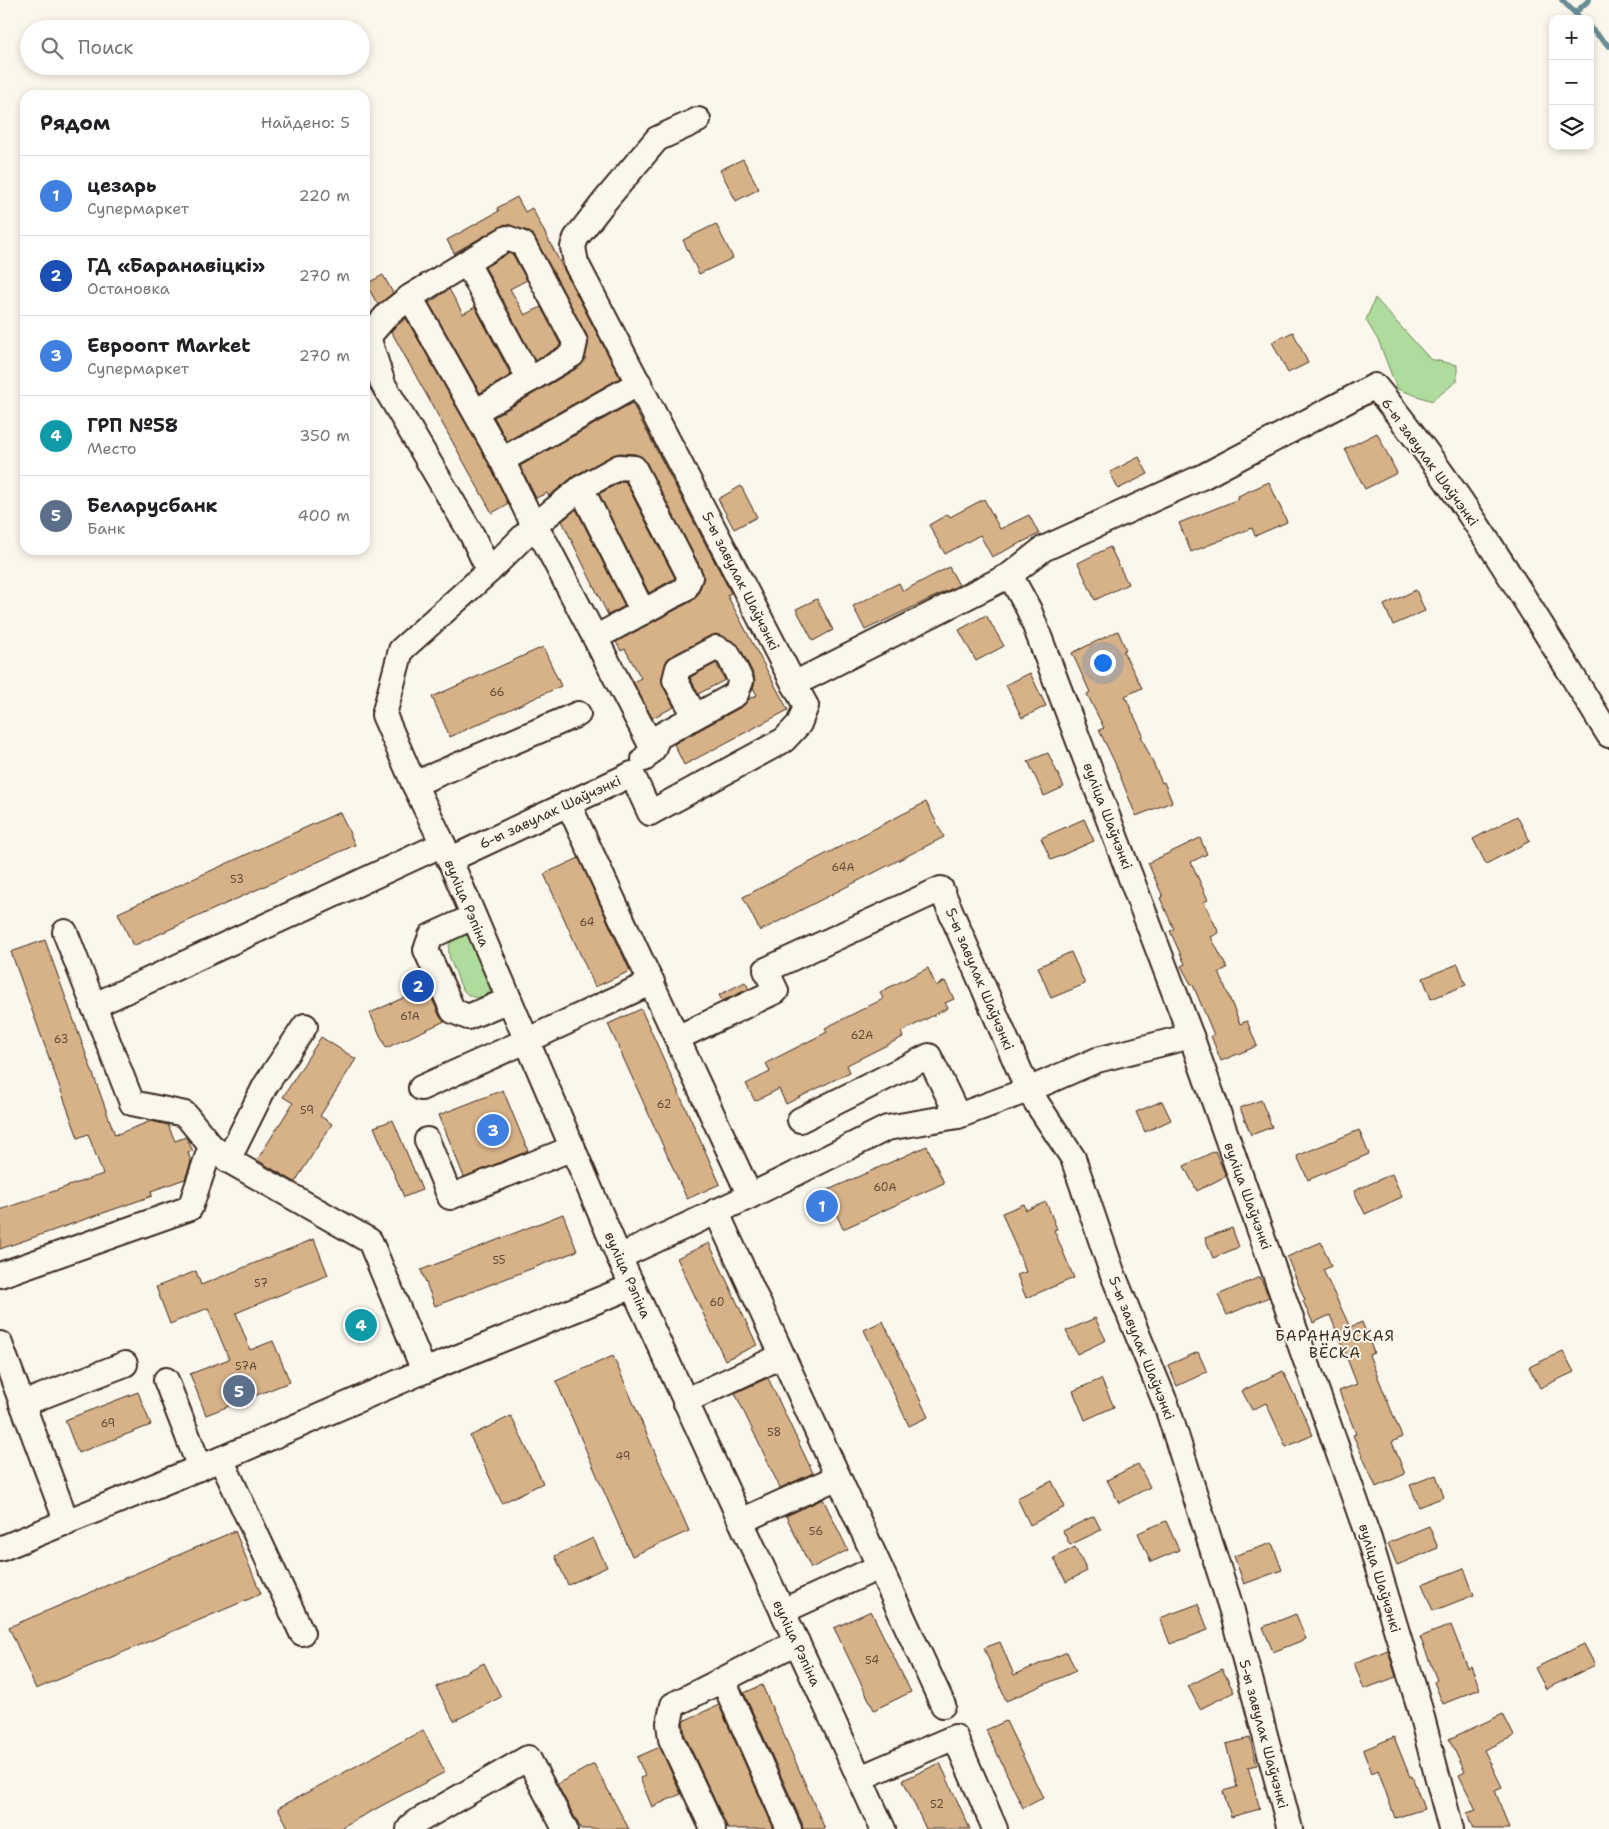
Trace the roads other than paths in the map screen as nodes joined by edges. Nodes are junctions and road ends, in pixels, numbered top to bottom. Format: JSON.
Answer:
{"nodes":[{"id":1,"x":698,"y":120,"type":"dead end"},
{"id":2,"x":467,"y":263,"type":"junction"},
{"id":3,"x":410,"y":297,"type":"junction"},
{"id":4,"x":370,"y":335,"type":"edge"},
{"id":5,"x":370,"y":343,"type":"edge"},
{"id":6,"x":530,"y":380,"type":"junction"},
{"id":7,"x":639,"y":383,"type":"junction"},
{"id":8,"x":475,"y":412,"type":"junction"},
{"id":9,"x":502,"y":460,"type":"junction"},
{"id":10,"x":581,"y":488,"type":"junction"},
{"id":11,"x":534,"y":526,"type":"junction"},
{"id":12,"x":488,"y":571,"type":"junction"},
{"id":13,"x":1010,"y":575,"type":"junction"},
{"id":14,"x":643,"y":612,"type":"junction"},
{"id":15,"x":595,"y":638,"type":"junction"},
{"id":16,"x":794,"y":684,"type":"junction"},
{"id":17,"x":578,"y":714,"type":"dead end"},
{"id":18,"x":695,"y":716,"type":"dead end"},
{"id":19,"x":1609,"y":735,"type":"edge"},
{"id":20,"x":653,"y":749,"type":"junction"},
{"id":21,"x":632,"y":774,"type":"junction"},
{"id":22,"x":414,"y":784,"type":"junction"},
{"id":23,"x":568,"y":804,"type":"junction"},
{"id":24,"x":446,"y":852,"type":"junction"},
{"id":25,"x":473,"y":917,"type":"junction"},
{"id":26,"x":65,"y":932,"type":"dead end"},
{"id":27,"x":652,"y":982,"type":"junction"},
{"id":28,"x":509,"y":1000,"type":"junction"},
{"id":29,"x":93,"y":1006,"type":"junction"},
{"id":30,"x":305,"y":1026,"type":"dead end"},
{"id":31,"x":1191,"y":1036,"type":"junction"},
{"id":32,"x":677,"y":1038,"type":"junction"},
{"id":33,"x":526,"y":1041,"type":"junction"},
{"id":34,"x":421,"y":1088,"type":"dead end"},
{"id":35,"x":1028,"y":1090,"type":"junction"},
{"id":36,"x":958,"y":1116,"type":"junction"},
{"id":37,"x":800,"y":1120,"type":"dead end"},
{"id":38,"x":427,"y":1140,"type":"dead end"},
{"id":39,"x":573,"y":1148,"type":"junction"},
{"id":40,"x":220,"y":1153,"type":"junction"},
{"id":41,"x":750,"y":1196,"type":"junction"},
{"id":42,"x":716,"y":1211,"type":"junction"},
{"id":43,"x":619,"y":1257,"type":"junction"},
{"id":44,"x":0,"y":1275,"type":"edge"},
{"id":45,"x":633,"y":1286,"type":"junction"},
{"id":46,"x":0,"y":1344,"type":"edge"},
{"id":47,"x":782,"y":1356,"type":"junction"},
{"id":48,"x":125,"y":1364,"type":"dead end"},
{"id":49,"x":424,"y":1371,"type":"junction"},
{"id":50,"x":166,"y":1380,"type":"dead end"},
{"id":51,"x":685,"y":1401,"type":"junction"},
{"id":52,"x":22,"y":1404,"type":"junction"},
{"id":53,"x":210,"y":1464,"type":"junction"},
{"id":54,"x":838,"y":1477,"type":"junction"},
{"id":55,"x":741,"y":1521,"type":"junction"},
{"id":56,"x":67,"y":1523,"type":"junction"},
{"id":57,"x":0,"y":1549,"type":"edge"},
{"id":58,"x":879,"y":1567,"type":"junction"},
{"id":59,"x":783,"y":1611,"type":"junction"},
{"id":60,"x":302,"y":1633,"type":"dead end"},
{"id":61,"x":797,"y":1642,"type":"junction"},
{"id":62,"x":724,"y":1680,"type":"junction"},
{"id":63,"x":943,"y":1705,"type":"dead end"},
{"id":64,"x":860,"y":1778,"type":"junction"},
{"id":65,"x":409,"y":1829,"type":"edge"},
{"id":66,"x":564,"y":1829,"type":"edge"},
{"id":67,"x":713,"y":1829,"type":"edge"},
{"id":68,"x":789,"y":1829,"type":"edge"},
{"id":69,"x":883,"y":1829,"type":"edge"},
{"id":70,"x":995,"y":1829,"type":"edge"},
{"id":71,"x":1290,"y":1829,"type":"edge"},
{"id":72,"x":1451,"y":1829,"type":"edge"}],
"edges":[{"from":1,"to":7,"type":"street","name":"5-ы завулак Шаўчэнкі"},
{"from":2,"to":3,"type":"street"},
{"from":2,"to":6,"type":"street"},
{"from":2,"to":6,"type":"street"},
{"from":3,"to":4,"type":"street"},
{"from":3,"to":8,"type":"street"},
{"from":5,"to":12,"type":"street"},
{"from":6,"to":8,"type":"street"},
{"from":7,"to":9,"type":"street"},
{"from":7,"to":16,"type":"street","name":"5-ы завулак Шаўчэнкі"},
{"from":8,"to":9,"type":"street"},
{"from":9,"to":11,"type":"street"},
{"from":10,"to":11,"type":"street"},
{"from":10,"to":14,"type":"street"},
{"from":10,"to":14,"type":"street"},
{"from":11,"to":12,"type":"street"},
{"from":11,"to":15,"type":"street"},
{"from":12,"to":22,"type":"street","name":"вуліца Рэпіна"},
{"from":13,"to":16,"type":"street"},
{"from":13,"to":19,"type":"street","name":"6-ы завулак Шаўчэнкі"},
{"from":13,"to":31,"type":"street","name":"вуліца Шаўчэнкі"},
{"from":14,"to":15,"type":"street"},
{"from":15,"to":20,"type":"street"},
{"from":16,"to":21,"type":"street","name":"6-ы завулак Шаўчэнкі"},
{"from":17,"to":22,"type":"street"},
{"from":18,"to":20,"type":"street"},
{"from":20,"to":21,"type":"street"},
{"from":21,"to":23,"type":"street","name":"6-ы завулак Шаўчэнкі"},
{"from":22,"to":24,"type":"street","name":"вуліца Рэпіна"},
{"from":23,"to":24,"type":"street","name":"6-ы завулак Шаўчэнкі"},
{"from":23,"to":27,"type":"street"},
{"from":24,"to":25,"type":"street","name":"вуліца Рэпіна"},
{"from":24,"to":29,"type":"street","name":"6-ы завулак Шаўчэнкі"},
{"from":25,"to":28,"type":"street","name":"вуліца Рэпіна"},
{"from":25,"to":28,"type":"street"},
{"from":26,"to":29,"type":"street"},
{"from":27,"to":32,"type":"street"},
{"from":27,"to":33,"type":"street"},
{"from":28,"to":33,"type":"street","name":"вуліца Рэпіна"},
{"from":29,"to":40,"type":"street"},
{"from":30,"to":40,"type":"street"},
{"from":31,"to":35,"type":"street"},
{"from":31,"to":72,"type":"street","name":"вуліца Шаўчэнкі"},
{"from":32,"to":35,"type":"street","name":"5-ы завулак Шаўчэнкі"},
{"from":32,"to":41,"type":"street"},
{"from":33,"to":34,"type":"street"},
{"from":33,"to":39,"type":"street","name":"вуліца Рэпіна"},
{"from":35,"to":36,"type":"street"},
{"from":35,"to":71,"type":"street","name":"5-ы завулак Шаўчэнкі"},
{"from":36,"to":37,"type":"street"},
{"from":36,"to":41,"type":"street"},
{"from":38,"to":39,"type":"street"},
{"from":39,"to":43,"type":"street","name":"вуліца Рэпіна"},
{"from":40,"to":44,"type":"street"},
{"from":40,"to":49,"type":"street"},
{"from":41,"to":42,"type":"street"},
{"from":42,"to":43,"type":"street"},
{"from":42,"to":47,"type":"street"},
{"from":43,"to":45,"type":"street","name":"вуліца Рэпіна"},
{"from":45,"to":49,"type":"street"},
{"from":45,"to":51,"type":"street","name":"вуліца Рэпіна"},
{"from":46,"to":52,"type":"street"},
{"from":47,"to":51,"type":"street"},
{"from":47,"to":54,"type":"street"},
{"from":48,"to":52,"type":"street"},
{"from":49,"to":53,"type":"street"},
{"from":50,"to":53,"type":"street"},
{"from":51,"to":55,"type":"street","name":"вуліца Рэпіна"},
{"from":52,"to":56,"type":"street"},
{"from":53,"to":56,"type":"street"},
{"from":53,"to":60,"type":"street"},
{"from":54,"to":55,"type":"street"},
{"from":54,"to":58,"type":"street"},
{"from":55,"to":59,"type":"street","name":"вуліца Рэпіна"},
{"from":56,"to":57,"type":"street"},
{"from":58,"to":59,"type":"street"},
{"from":58,"to":63,"type":"street"},
{"from":59,"to":61,"type":"street","name":"вуліца Рэпіна"},
{"from":61,"to":62,"type":"street"},
{"from":61,"to":64,"type":"street","name":"вуліца Рэпіна"},
{"from":62,"to":67,"type":"street"},
{"from":62,"to":68,"type":"street"},
{"from":64,"to":69,"type":"street","name":"вуліца Рэпіна"},
{"from":64,"to":70,"type":"street"},
{"from":65,"to":66,"type":"street"}]}
